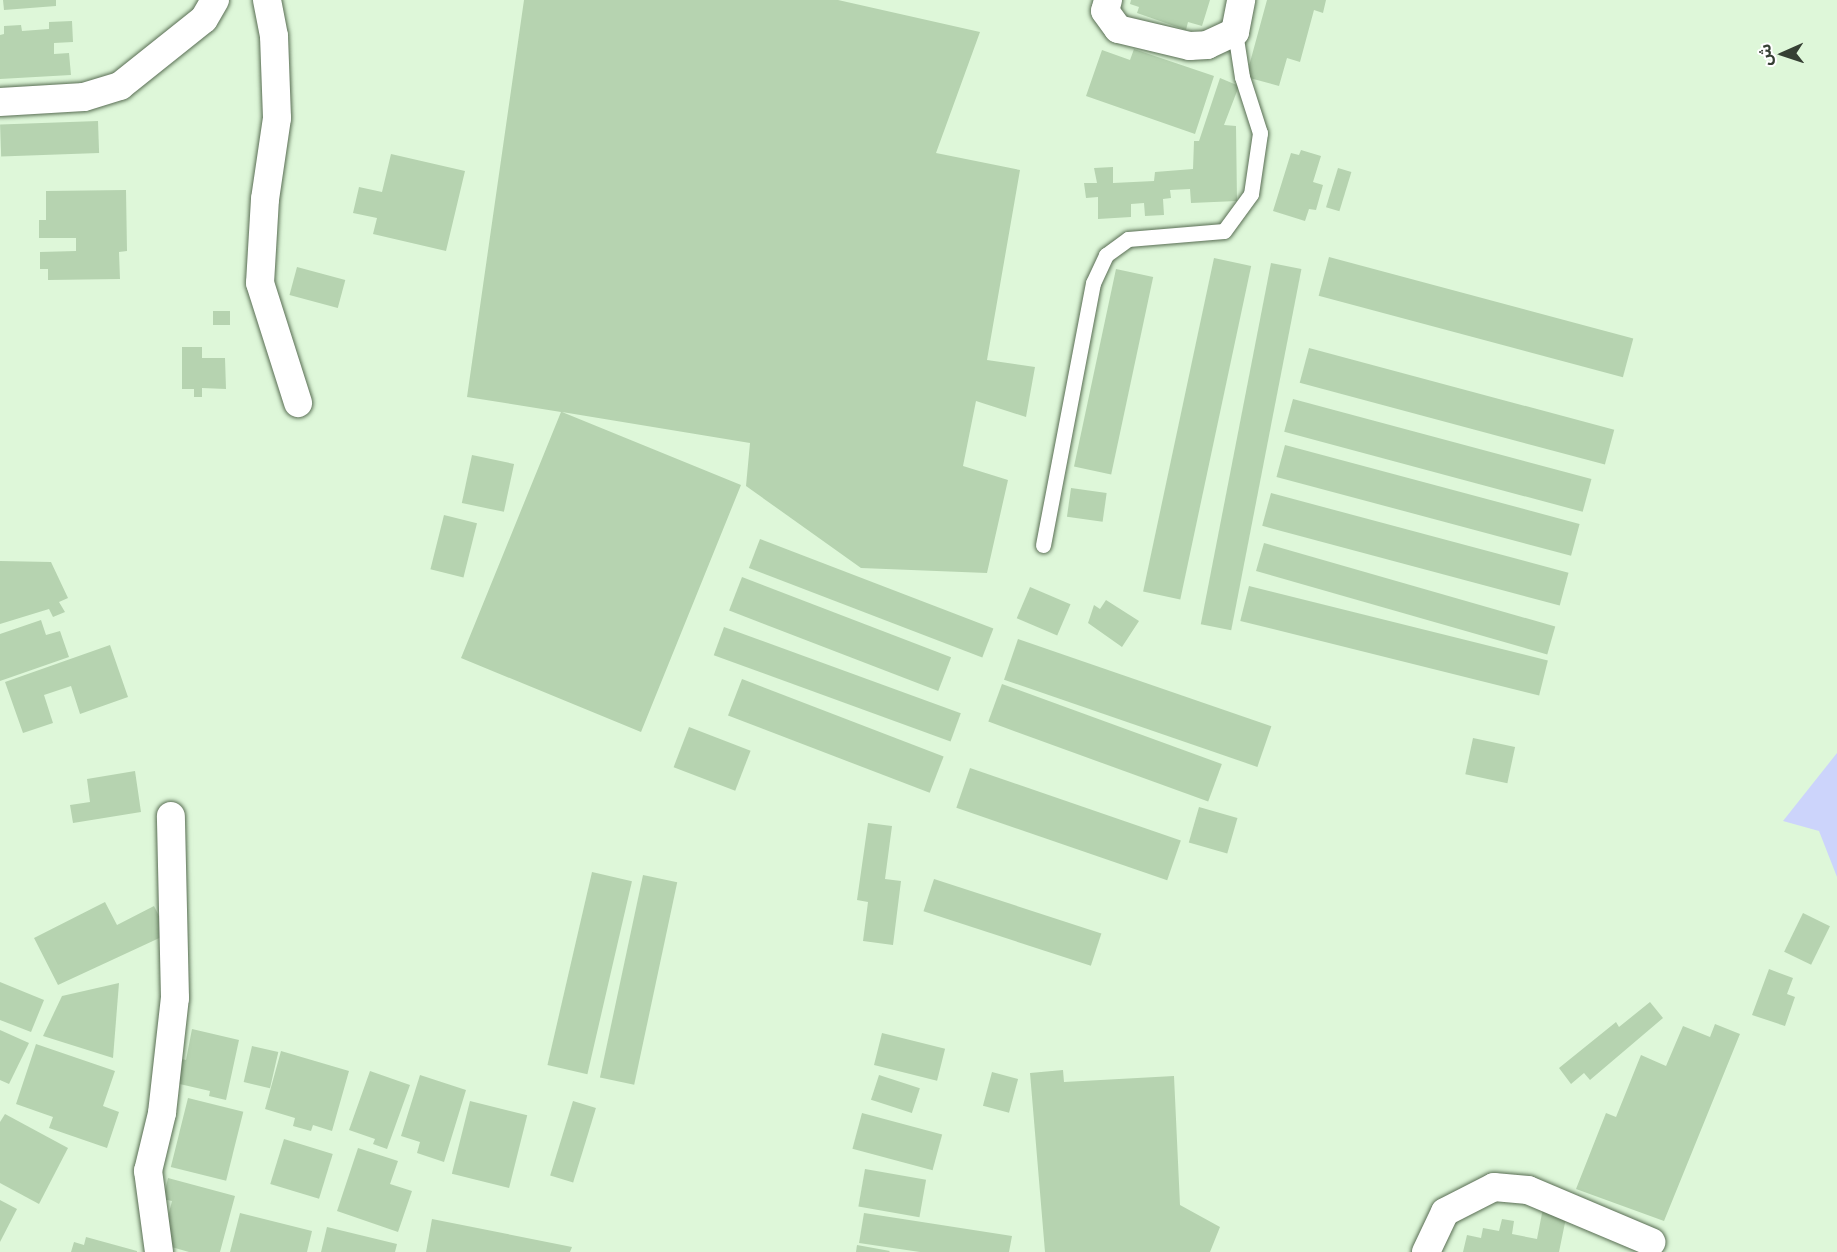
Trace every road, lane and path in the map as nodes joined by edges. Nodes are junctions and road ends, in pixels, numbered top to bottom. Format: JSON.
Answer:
{"nodes":[{"id":1,"x":215,"y":0,"type":"edge"},
{"id":2,"x":267,"y":0,"type":"edge"},
{"id":3,"x":1108,"y":0,"type":"edge"},
{"id":4,"x":1242,"y":0,"type":"edge"},
{"id":5,"x":1234,"y":32,"type":"junction"},
{"id":6,"x":0,"y":102,"type":"edge"},
{"id":7,"x":298,"y":403,"type":"dead end"},
{"id":8,"x":1043,"y":545,"type":"dead end"},
{"id":9,"x":171,"y":816,"type":"dead end"},
{"id":10,"x":1651,"y":1242,"type":"dead end"},
{"id":11,"x":159,"y":1252,"type":"edge"},
{"id":12,"x":1426,"y":1252,"type":"edge"}],
"edges":[{"from":1,"to":6,"type":"street"},
{"from":2,"to":7,"type":"street"},
{"from":3,"to":5,"type":"street"},
{"from":4,"to":5,"type":"street"},
{"from":5,"to":8,"type":"lane"},
{"from":9,"to":11,"type":"street"},
{"from":10,"to":12,"type":"street"}]}
